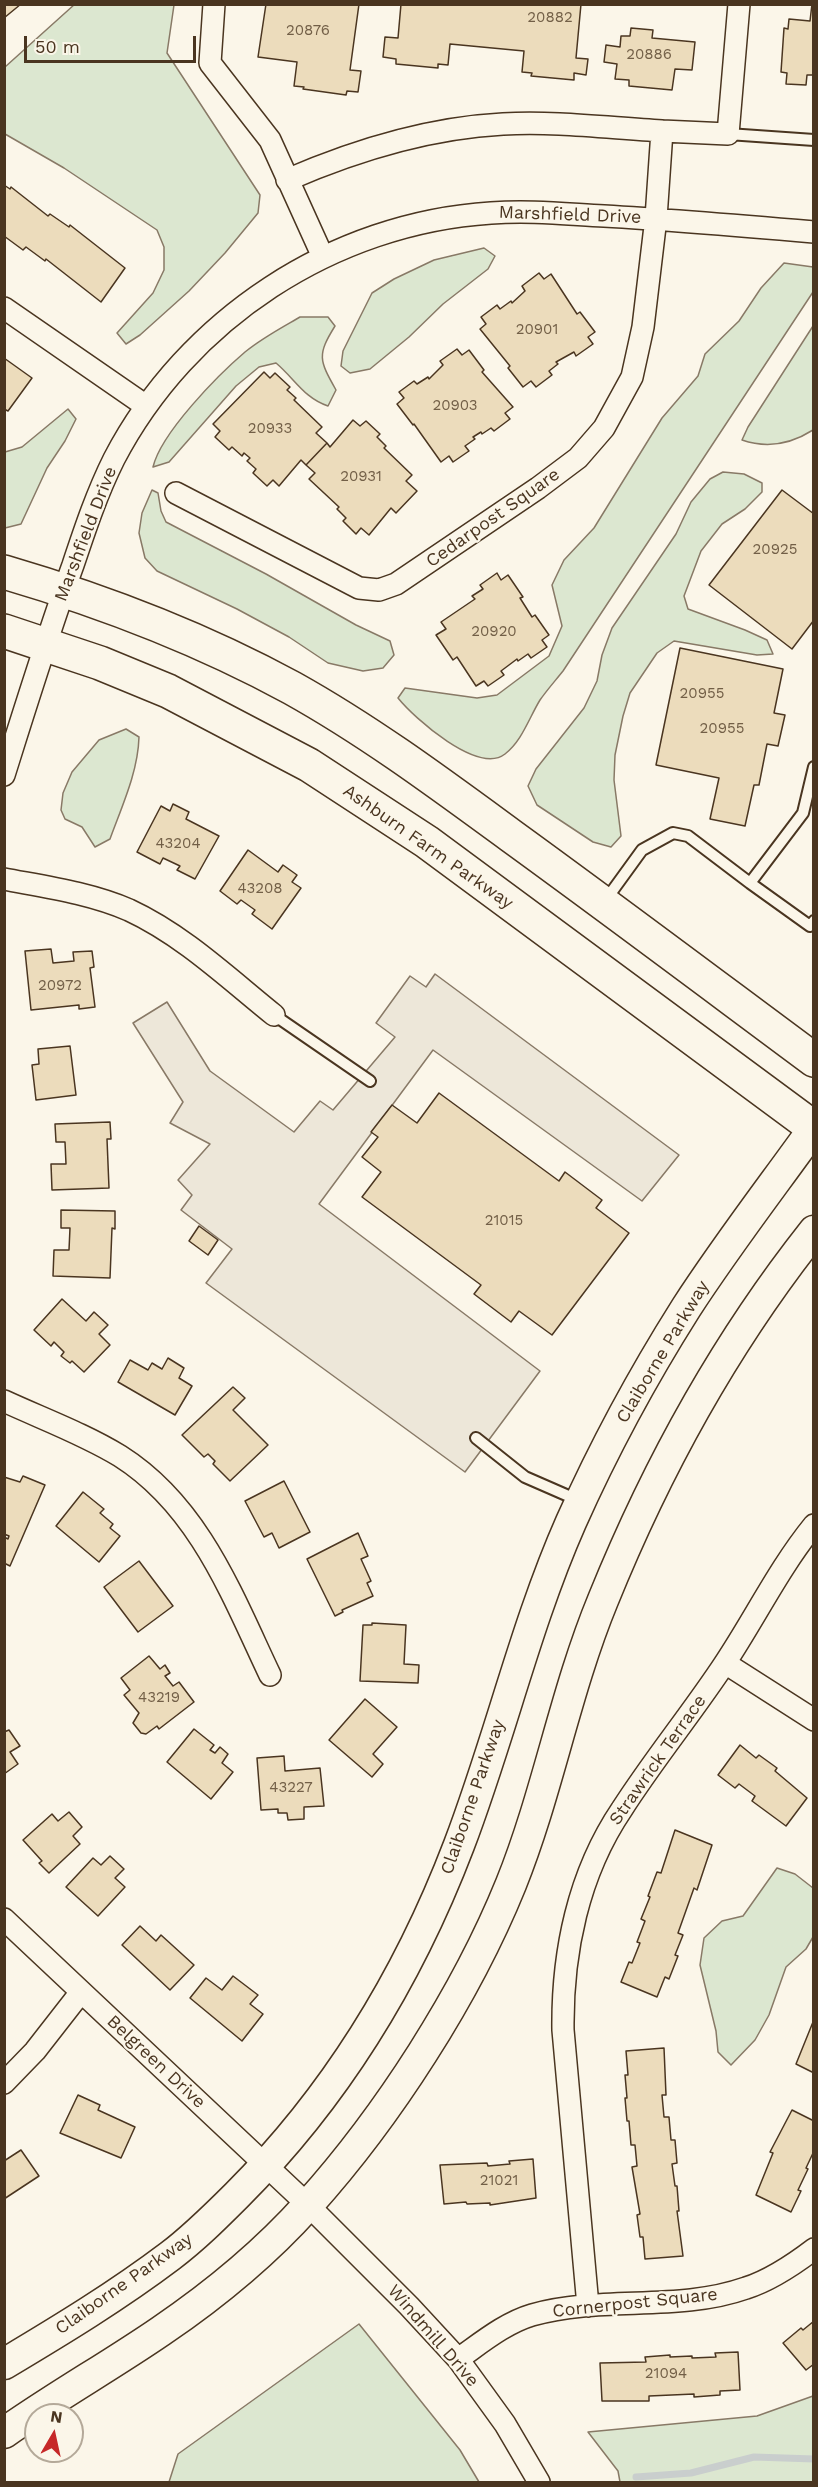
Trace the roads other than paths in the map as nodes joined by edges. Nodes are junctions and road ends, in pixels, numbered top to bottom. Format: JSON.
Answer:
{"nodes":[{"id":1,"x":214,"y":4,"type":"edge"},
{"id":2,"x":739,"y":4,"type":"edge"},
{"id":3,"x":662,"y":131,"type":"junction"},
{"id":4,"x":728,"y":134,"type":"junction"},
{"id":5,"x":813,"y":140,"type":"edge"},
{"id":6,"x":287,"y":180,"type":"junction"},
{"id":7,"x":656,"y":218,"type":"junction"},
{"id":8,"x":813,"y":232,"type":"edge"},
{"id":9,"x":323,"y":257,"type":"junction"},
{"id":10,"x":4,"y":308,"type":"edge"},
{"id":11,"x":146,"y":406,"type":"junction"},
{"id":12,"x":176,"y":493,"type":"dead end"},
{"id":13,"x":4,"y":572,"type":"edge"},
{"id":14,"x":64,"y":590,"type":"junction"},
{"id":15,"x":4,"y":632,"type":"edge"},
{"id":16,"x":46,"y":645,"type":"junction"},
{"id":17,"x":813,"y":767,"type":"edge"},
{"id":18,"x":4,"y":775,"type":"edge"},
{"id":19,"x":4,"y":879,"type":"edge"},
{"id":20,"x":750,"y":883,"type":"junction"},
{"id":21,"x":604,"y":903,"type":"junction"},
{"id":22,"x":813,"y":921,"type":"edge"},
{"id":23,"x":274,"y":1015,"type":"joint"},
{"id":24,"x":813,"y":1060,"type":"edge"},
{"id":25,"x":370,"y":1082,"type":"dead end"},
{"id":26,"x":813,"y":1128,"type":"edge"},
{"id":27,"x":813,"y":1231,"type":"edge"},
{"id":28,"x":4,"y":1401,"type":"edge"},
{"id":29,"x":476,"y":1438,"type":"dead end"},
{"id":30,"x":581,"y":1501,"type":"junction"},
{"id":31,"x":813,"y":1525,"type":"edge"},
{"id":32,"x":725,"y":1663,"type":"junction"},
{"id":33,"x":270,"y":1675,"type":"dead end"},
{"id":34,"x":813,"y":1720,"type":"edge"},
{"id":35,"x":4,"y":1919,"type":"edge"},
{"id":36,"x":81,"y":1992,"type":"junction"},
{"id":37,"x":4,"y":2083,"type":"edge"},
{"id":38,"x":266,"y":2166,"type":"junction"},
{"id":39,"x":308,"y":2205,"type":"junction"},
{"id":40,"x":813,"y":2249,"type":"edge"},
{"id":41,"x":588,"y":2306,"type":"junction"},
{"id":42,"x":458,"y":2359,"type":"junction"},
{"id":43,"x":4,"y":2364,"type":"edge"},
{"id":44,"x":4,"y":2433,"type":"edge"},
{"id":45,"x":539,"y":2482,"type":"edge"}],
"edges":[{"from":1,"to":6,"type":"street"},
{"from":2,"to":4,"type":"street"},
{"from":3,"to":4,"type":"street"},
{"from":3,"to":6,"type":"street"},
{"from":3,"to":7,"type":"street","name":"Cedarpost Square"},
{"from":4,"to":5,"type":"lane"},
{"from":6,"to":9,"type":"street"},
{"from":7,"to":8,"type":"street","name":"Marshfield Drive"},
{"from":7,"to":9,"type":"street","name":"Marshfield Drive"},
{"from":7,"to":12,"type":"street","name":"Cedarpost Square"},
{"from":9,"to":11,"type":"street","name":"Marshfield Drive"},
{"from":10,"to":11,"type":"street"},
{"from":11,"to":14,"type":"street","name":"Marshfield Drive"},
{"from":13,"to":14,"type":"main road"},
{"from":14,"to":16,"type":"street","name":"Marshfield Drive"},
{"from":14,"to":21,"type":"main road"},
{"from":15,"to":16,"type":"main road","name":"Ashburn Farm Parkway"},
{"from":16,"to":18,"type":"street","name":"Marshfield Drive"},
{"from":16,"to":26,"type":"main road","name":"Ashburn Farm Parkway"},
{"from":17,"to":20,"type":"lane"},
{"from":19,"to":23,"type":"street"},
{"from":20,"to":21,"type":"lane"},
{"from":20,"to":22,"type":"lane"},
{"from":21,"to":24,"type":"main road"},
{"from":23,"to":25,"type":"lane"},
{"from":26,"to":30,"type":"main road","name":"Claiborne Parkway"},
{"from":27,"to":39,"type":"main road"},
{"from":28,"to":33,"type":"street"},
{"from":29,"to":30,"type":"lane"},
{"from":30,"to":38,"type":"main road","name":"Claiborne Parkway"},
{"from":31,"to":32,"type":"street","name":"Strawrick Terrace"},
{"from":32,"to":34,"type":"street"},
{"from":32,"to":41,"type":"street","name":"Strawrick Terrace"},
{"from":35,"to":36,"type":"street","name":"Belgreen Drive"},
{"from":36,"to":37,"type":"street"},
{"from":36,"to":38,"type":"street","name":"Belgreen Drive"},
{"from":38,"to":39,"type":"street","name":"Belgreen Drive"},
{"from":38,"to":43,"type":"main road","name":"Claiborne Parkway"},
{"from":39,"to":42,"type":"street","name":"Windmill Drive"},
{"from":39,"to":44,"type":"main road"},
{"from":40,"to":41,"type":"street","name":"Cornerpost Square"},
{"from":41,"to":42,"type":"street","name":"Cornerpost Square"},
{"from":42,"to":45,"type":"street","name":"Windmill Drive"}]}
